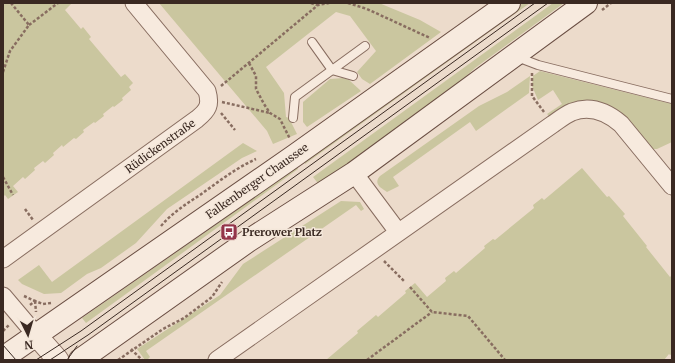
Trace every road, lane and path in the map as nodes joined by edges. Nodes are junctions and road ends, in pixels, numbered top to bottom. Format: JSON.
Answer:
{"nodes":[{"id":1,"x":11,"y":3,"type":"edge"},
{"id":2,"x":58,"y":3,"type":"edge"},
{"id":3,"x":134,"y":3,"type":"edge"},
{"id":4,"x":311,"y":3,"type":"edge"},
{"id":5,"x":329,"y":3,"type":"edge"},
{"id":6,"x":348,"y":3,"type":"edge"},
{"id":7,"x":509,"y":3,"type":"edge"},
{"id":8,"x":586,"y":3,"type":"edge"},
{"id":9,"x":318,"y":5,"type":"junction"},
{"id":10,"x":29,"y":25,"type":"junction"},
{"id":11,"x":434,"y":41,"type":"dead end"},
{"id":12,"x":312,"y":42,"type":"dead end"},
{"id":13,"x":366,"y":46,"type":"dead end"},
{"id":14,"x":514,"y":56,"type":"junction"},
{"id":15,"x":249,"y":63,"type":"junction"},
{"id":16,"x":532,"y":69,"type":"dead end"},
{"id":17,"x":332,"y":70,"type":"junction"},
{"id":18,"x":3,"y":72,"type":"edge"},
{"id":19,"x":353,"y":76,"type":"dead end"},
{"id":20,"x":214,"y":92,"type":"junction"},
{"id":21,"x":672,"y":99,"type":"edge"},
{"id":22,"x":270,"y":113,"type":"junction"},
{"id":23,"x":293,"y":118,"type":"dead end"},
{"id":24,"x":553,"y":124,"type":"junction"},
{"id":25,"x":291,"y":139,"type":"dead end"},
{"id":26,"x":354,"y":174,"type":"junction"},
{"id":27,"x":3,"y":177,"type":"edge"},
{"id":28,"x":672,"y":186,"type":"edge"},
{"id":29,"x":13,"y":195,"type":"dead end"},
{"id":30,"x":25,"y":209,"type":"dead end"},
{"id":31,"x":35,"y":223,"type":"dead end"},
{"id":32,"x":398,"y":232,"type":"junction"},
{"id":33,"x":373,"y":249,"type":"junction"},
{"id":34,"x":3,"y":259,"type":"edge"},
{"id":35,"x":225,"y":278,"type":"dead end"},
{"id":36,"x":405,"y":282,"type":"dead end"},
{"id":37,"x":410,"y":287,"type":"dead end"},
{"id":38,"x":3,"y":296,"type":"edge"},
{"id":39,"x":35,"y":301,"type":"dead end"},
{"id":40,"x":432,"y":312,"type":"junction"},
{"id":41,"x":36,"y":313,"type":"dead end"},
{"id":42,"x":9,"y":325,"type":"dead end"},
{"id":43,"x":3,"y":331,"type":"edge"},
{"id":44,"x":36,"y":335,"type":"junction"},
{"id":45,"x":129,"y":346,"type":"dead end"},
{"id":46,"x":132,"y":350,"type":"junction"},
{"id":47,"x":3,"y":358,"type":"edge"},
{"id":48,"x":58,"y":360,"type":"edge"},
{"id":49,"x":80,"y":360,"type":"edge"},
{"id":50,"x":118,"y":360,"type":"edge"},
{"id":51,"x":142,"y":360,"type":"edge"},
{"id":52,"x":217,"y":360,"type":"edge"},
{"id":53,"x":367,"y":360,"type":"edge"},
{"id":54,"x":505,"y":360,"type":"edge"}],
"edges":[{"from":1,"to":10,"type":"path"},
{"from":2,"to":10,"type":"path"},
{"from":3,"to":20,"type":"street"},
{"from":4,"to":9,"type":"path"},
{"from":5,"to":9,"type":"path"},
{"from":6,"to":11,"type":"path"},
{"from":7,"to":44,"type":"main road","name":"Falkenberger Chaussee"},
{"from":8,"to":14,"type":"main road"},
{"from":9,"to":15,"type":"path"},
{"from":10,"to":18,"type":"path"},
{"from":12,"to":17,"type":"lane"},
{"from":13,"to":17,"type":"lane"},
{"from":14,"to":21,"type":"lane"},
{"from":14,"to":26,"type":"main road"},
{"from":15,"to":20,"type":"path"},
{"from":15,"to":22,"type":"path"},
{"from":16,"to":24,"type":"path"},
{"from":17,"to":19,"type":"lane"},
{"from":17,"to":23,"type":"lane"},
{"from":20,"to":22,"type":"path"},
{"from":20,"to":34,"type":"street","name":"Rüdickenstraße"},
{"from":22,"to":25,"type":"path"},
{"from":24,"to":28,"type":"street"},
{"from":24,"to":32,"type":"street"},
{"from":26,"to":32,"type":"street"},
{"from":26,"to":49,"type":"main road"},
{"from":27,"to":29,"type":"path"},
{"from":30,"to":31,"type":"path"},
{"from":32,"to":33,"type":"street"},
{"from":33,"to":36,"type":"path"},
{"from":33,"to":52,"type":"street"},
{"from":35,"to":46,"type":"path"},
{"from":37,"to":40,"type":"path"},
{"from":38,"to":44,"type":"street"},
{"from":39,"to":41,"type":"path"},
{"from":40,"to":53,"type":"path"},
{"from":40,"to":54,"type":"path"},
{"from":42,"to":43,"type":"path"},
{"from":44,"to":47,"type":"main road","name":"Falkenberger Chaussee"},
{"from":44,"to":48,"type":"street"},
{"from":45,"to":46,"type":"path"},
{"from":46,"to":50,"type":"path"},
{"from":46,"to":51,"type":"path"}]}
